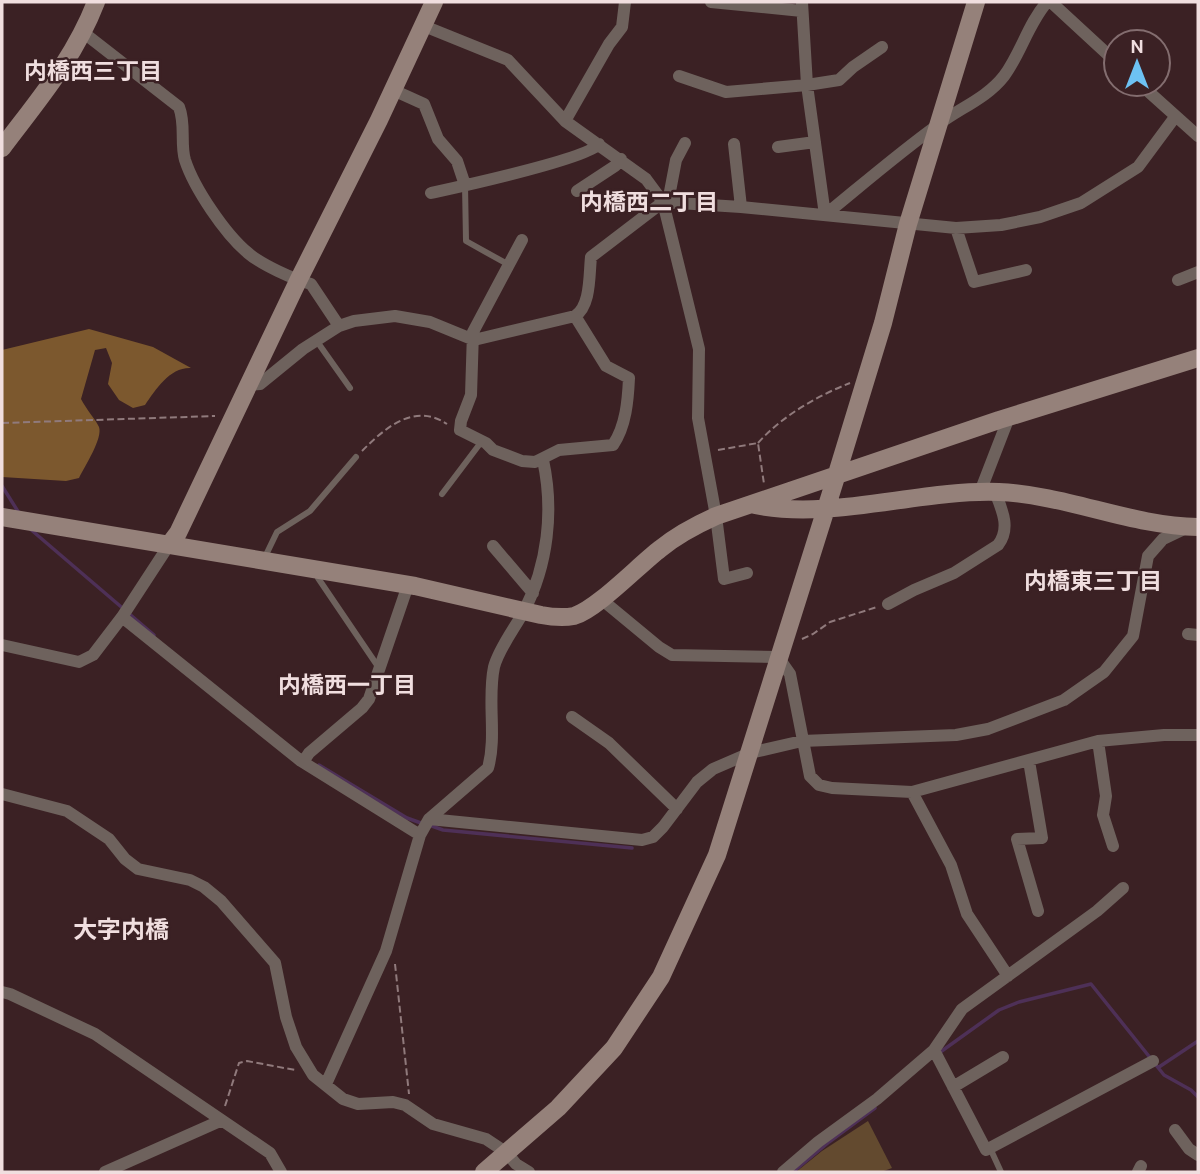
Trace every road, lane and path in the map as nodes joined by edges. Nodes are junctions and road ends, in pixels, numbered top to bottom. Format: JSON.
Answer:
{"nodes":[{"id":1,"x":96,"y":2,"type":"edge"},
{"id":2,"x":433,"y":2,"type":"edge"},
{"id":3,"x":625,"y":2,"type":"edge"},
{"id":4,"x":711,"y":2,"type":"edge"},
{"id":5,"x":976,"y":2,"type":"edge"},
{"id":6,"x":1049,"y":2,"type":"edge"},
{"id":7,"x":802,"y":6,"type":"edge"},
{"id":8,"x":424,"y":26,"type":"junction"},
{"id":9,"x":84,"y":33,"type":"junction"},
{"id":10,"x":882,"y":47,"type":"dead end"},
{"id":11,"x":1102,"y":49,"type":"edge"},
{"id":12,"x":679,"y":76,"type":"dead end"},
{"id":13,"x":807,"y":85,"type":"junction"},
{"id":14,"x":393,"y":90,"type":"junction"},
{"id":15,"x":1155,"y":98,"type":"edge"},
{"id":16,"x":1175,"y":117,"type":"junction"},
{"id":17,"x":565,"y":121,"type":"junction"},
{"id":18,"x":940,"y":123,"type":"junction"},
{"id":19,"x":1198,"y":136,"type":"edge"},
{"id":20,"x":815,"y":142,"type":"junction"},
{"id":21,"x":685,"y":143,"type":"dead end"},
{"id":22,"x":599,"y":144,"type":"junction"},
{"id":23,"x":734,"y":144,"type":"dead end"},
{"id":24,"x":778,"y":147,"type":"dead end"},
{"id":25,"x":2,"y":148,"type":"edge"},
{"id":26,"x":621,"y":159,"type":"junction"},
{"id":27,"x":465,"y":185,"type":"junction"},
{"id":28,"x":577,"y":191,"type":"dead end"},
{"id":29,"x":431,"y":193,"type":"dead end"},
{"id":30,"x":665,"y":202,"type":"junction"},
{"id":31,"x":741,"y":206,"type":"junction"},
{"id":32,"x":825,"y":215,"type":"junction"},
{"id":33,"x":908,"y":224,"type":"junction"},
{"id":34,"x":956,"y":228,"type":"junction"},
{"id":35,"x":522,"y":240,"type":"dead end"},
{"id":36,"x":509,"y":265,"type":"junction"},
{"id":37,"x":1026,"y":270,"type":"dead end"},
{"id":38,"x":1198,"y":272,"type":"edge"},
{"id":39,"x":1178,"y":280,"type":"dead end"},
{"id":40,"x":298,"y":281,"type":"junction"},
{"id":41,"x":575,"y":316,"type":"junction"},
{"id":42,"x":339,"y":326,"type":"junction"},
{"id":43,"x":474,"y":340,"type":"junction"},
{"id":44,"x":316,"y":341,"type":"junction"},
{"id":45,"x":1198,"y":358,"type":"edge"},
{"id":46,"x":865,"y":382,"type":"junction"},
{"id":47,"x":248,"y":385,"type":"junction"},
{"id":48,"x":350,"y":388,"type":"dead end"},
{"id":49,"x":234,"y":416,"type":"junction"},
{"id":50,"x":1009,"y":417,"type":"junction"},
{"id":51,"x":2,"y":424,"type":"edge"},
{"id":52,"x":460,"y":430,"type":"junction"},
{"id":53,"x":482,"y":441,"type":"junction"},
{"id":54,"x":758,"y":443,"type":"junction"},
{"id":55,"x":704,"y":453,"type":"junction"},
{"id":56,"x":356,"y":457,"type":"joint"},
{"id":57,"x":543,"y":460,"type":"junction"},
{"id":58,"x":836,"y":477,"type":"junction"},
{"id":59,"x":987,"y":492,"type":"junction"},
{"id":60,"x":442,"y":494,"type":"dead end"},
{"id":61,"x":760,"y":502,"type":"junction"},
{"id":62,"x":827,"y":508,"type":"junction"},
{"id":63,"x":716,"y":516,"type":"junction"},
{"id":64,"x":2,"y":517,"type":"edge"},
{"id":65,"x":1193,"y":527,"type":"edge"},
{"id":66,"x":169,"y":545,"type":"junction"},
{"id":67,"x":493,"y":546,"type":"dead end"},
{"id":68,"x":264,"y":561,"type":"junction"},
{"id":69,"x":319,"y":570,"type":"junction"},
{"id":70,"x":747,"y":573,"type":"dead end"},
{"id":71,"x":408,"y":585,"type":"junction"},
{"id":72,"x":533,"y":593,"type":"junction"},
{"id":73,"x":601,"y":599,"type":"junction"},
{"id":74,"x":888,"y":604,"type":"joint"},
{"id":75,"x":524,"y":610,"type":"junction"},
{"id":76,"x":122,"y":617,"type":"junction"},
{"id":77,"x":784,"y":637,"type":"junction"},
{"id":78,"x":2,"y":645,"type":"edge"},
{"id":79,"x":778,"y":657,"type":"junction"},
{"id":80,"x":379,"y":669,"type":"junction"},
{"id":81,"x":572,"y":717,"type":"dead end"},
{"id":82,"x":1198,"y":735,"type":"edge"},
{"id":83,"x":802,"y":741,"type":"junction"},
{"id":84,"x":1098,"y":741,"type":"junction"},
{"id":85,"x":750,"y":753,"type":"junction"},
{"id":86,"x":1029,"y":761,"type":"junction"},
{"id":87,"x":303,"y":762,"type":"junction"},
{"id":88,"x":912,"y":792,"type":"junction"},
{"id":89,"x":2,"y":794,"type":"edge"},
{"id":90,"x":677,"y":809,"type":"junction"},
{"id":91,"x":429,"y":819,"type":"junction"},
{"id":92,"x":420,"y":835,"type":"junction"},
{"id":93,"x":1113,"y":846,"type":"dead end"},
{"id":94,"x":1124,"y":888,"type":"dead end"},
{"id":95,"x":1038,"y":911,"type":"dead end"},
{"id":96,"x":388,"y":944,"type":"junction"},
{"id":97,"x":1008,"y":976,"type":"junction"},
{"id":98,"x":2,"y":992,"type":"edge"},
{"id":99,"x":934,"y":1050,"type":"junction"},
{"id":100,"x":1003,"y":1057,"type":"dead end"},
{"id":101,"x":1153,"y":1061,"type":"dead end"},
{"id":102,"x":311,"y":1070,"type":"junction"},
{"id":103,"x":326,"y":1084,"type":"junction"},
{"id":104,"x":953,"y":1087,"type":"junction"},
{"id":105,"x":416,"y":1111,"type":"junction"},
{"id":106,"x":220,"y":1121,"type":"junction"},
{"id":107,"x":1175,"y":1130,"type":"dead end"},
{"id":108,"x":990,"y":1148,"type":"junction"},
{"id":109,"x":507,"y":1153,"type":"junction"},
{"id":110,"x":1198,"y":1155,"type":"edge"},
{"id":111,"x":105,"y":1172,"type":"edge"},
{"id":112,"x":281,"y":1172,"type":"edge"},
{"id":113,"x":484,"y":1172,"type":"edge"},
{"id":114,"x":529,"y":1172,"type":"edge"},
{"id":115,"x":783,"y":1172,"type":"edge"},
{"id":116,"x":1001,"y":1172,"type":"edge"}],
"edges":[{"from":1,"to":9,"type":"street"},
{"from":2,"to":8,"type":"street"},
{"from":3,"to":17,"type":"street"},
{"from":4,"to":7,"type":"street"},
{"from":5,"to":18,"type":"street"},
{"from":6,"to":11,"type":"street"},
{"from":6,"to":18,"type":"street"},
{"from":7,"to":13,"type":"street"},
{"from":8,"to":14,"type":"street"},
{"from":8,"to":17,"type":"street"},
{"from":9,"to":25,"type":"street"},
{"from":9,"to":40,"type":"street"},
{"from":10,"to":13,"type":"street"},
{"from":12,"to":13,"type":"street"},
{"from":13,"to":20,"type":"street"},
{"from":14,"to":27,"type":"street"},
{"from":14,"to":40,"type":"street"},
{"from":15,"to":16,"type":"street"},
{"from":16,"to":19,"type":"street"},
{"from":16,"to":34,"type":"street"},
{"from":17,"to":22,"type":"street"},
{"from":18,"to":32,"type":"street"},
{"from":18,"to":33,"type":"street"},
{"from":20,"to":24,"type":"street"},
{"from":20,"to":32,"type":"street"},
{"from":21,"to":30,"type":"street"},
{"from":22,"to":26,"type":"street"},
{"from":22,"to":27,"type":"street"},
{"from":23,"to":31,"type":"street"},
{"from":26,"to":28,"type":"street"},
{"from":26,"to":30,"type":"street"},
{"from":27,"to":29,"type":"street"},
{"from":27,"to":36,"type":"lane"},
{"from":30,"to":31,"type":"street"},
{"from":30,"to":41,"type":"street"},
{"from":30,"to":55,"type":"street"},
{"from":31,"to":32,"type":"street"},
{"from":32,"to":33,"type":"street"},
{"from":33,"to":34,"type":"street"},
{"from":33,"to":46,"type":"street"},
{"from":34,"to":37,"type":"street"},
{"from":35,"to":36,"type":"street"},
{"from":36,"to":43,"type":"street"},
{"from":38,"to":39,"type":"street"},
{"from":40,"to":42,"type":"street"},
{"from":40,"to":47,"type":"street"},
{"from":41,"to":43,"type":"street"},
{"from":41,"to":57,"type":"street"},
{"from":42,"to":43,"type":"street"},
{"from":42,"to":44,"type":"street"},
{"from":43,"to":52,"type":"street"},
{"from":44,"to":47,"type":"street"},
{"from":44,"to":48,"type":"lane"},
{"from":45,"to":50,"type":"street"},
{"from":46,"to":54,"type":"path"},
{"from":46,"to":58,"type":"street"},
{"from":47,"to":49,"type":"street"},
{"from":49,"to":51,"type":"path"},
{"from":49,"to":66,"type":"street"},
{"from":50,"to":58,"type":"street"},
{"from":50,"to":59,"type":"street"},
{"from":52,"to":53,"type":"street"},
{"from":52,"to":56,"type":"path"},
{"from":53,"to":57,"type":"street"},
{"from":53,"to":60,"type":"lane"},
{"from":54,"to":55,"type":"path"},
{"from":54,"to":61,"type":"path"},
{"from":55,"to":63,"type":"street"},
{"from":56,"to":68,"type":"lane"},
{"from":57,"to":72,"type":"street"},
{"from":58,"to":61,"type":"street"},
{"from":58,"to":62,"type":"street"},
{"from":59,"to":62,"type":"street"},
{"from":59,"to":65,"type":"street"},
{"from":59,"to":74,"type":"street"},
{"from":61,"to":62,"type":"street"},
{"from":61,"to":63,"type":"street"},
{"from":62,"to":77,"type":"street"},
{"from":63,"to":70,"type":"street"},
{"from":63,"to":73,"type":"street"},
{"from":64,"to":66,"type":"street"},
{"from":65,"to":83,"type":"street"},
{"from":66,"to":68,"type":"street"},
{"from":66,"to":76,"type":"street"},
{"from":67,"to":72,"type":"street"},
{"from":68,"to":69,"type":"street"},
{"from":69,"to":71,"type":"street"},
{"from":69,"to":80,"type":"lane"},
{"from":71,"to":75,"type":"street"},
{"from":71,"to":80,"type":"street"},
{"from":72,"to":75,"type":"street"},
{"from":73,"to":75,"type":"street"},
{"from":73,"to":79,"type":"street"},
{"from":74,"to":77,"type":"path"},
{"from":75,"to":91,"type":"street"},
{"from":76,"to":78,"type":"street"},
{"from":76,"to":87,"type":"street"},
{"from":77,"to":79,"type":"street"},
{"from":79,"to":83,"type":"street"},
{"from":79,"to":85,"type":"street"},
{"from":80,"to":87,"type":"street"},
{"from":81,"to":90,"type":"street"},
{"from":82,"to":84,"type":"street"},
{"from":83,"to":85,"type":"street"},
{"from":83,"to":88,"type":"street"},
{"from":84,"to":86,"type":"street"},
{"from":84,"to":93,"type":"street"},
{"from":85,"to":90,"type":"street"},
{"from":85,"to":109,"type":"street"},
{"from":86,"to":88,"type":"street"},
{"from":86,"to":95,"type":"street"},
{"from":87,"to":92,"type":"street"},
{"from":88,"to":97,"type":"street"},
{"from":89,"to":102,"type":"street"},
{"from":90,"to":91,"type":"street"},
{"from":91,"to":92,"type":"street"},
{"from":92,"to":96,"type":"street"},
{"from":94,"to":97,"type":"street"},
{"from":96,"to":103,"type":"street"},
{"from":96,"to":105,"type":"path"},
{"from":97,"to":99,"type":"street"},
{"from":98,"to":106,"type":"street"},
{"from":99,"to":104,"type":"street"},
{"from":99,"to":115,"type":"street"},
{"from":100,"to":104,"type":"street"},
{"from":101,"to":108,"type":"street"},
{"from":102,"to":103,"type":"street"},
{"from":102,"to":106,"type":"path"},
{"from":103,"to":105,"type":"street"},
{"from":104,"to":108,"type":"street"},
{"from":105,"to":109,"type":"street"},
{"from":106,"to":111,"type":"street"},
{"from":106,"to":112,"type":"street"},
{"from":107,"to":110,"type":"street"},
{"from":108,"to":116,"type":"lane"},
{"from":109,"to":113,"type":"street"},
{"from":109,"to":114,"type":"street"}]}
